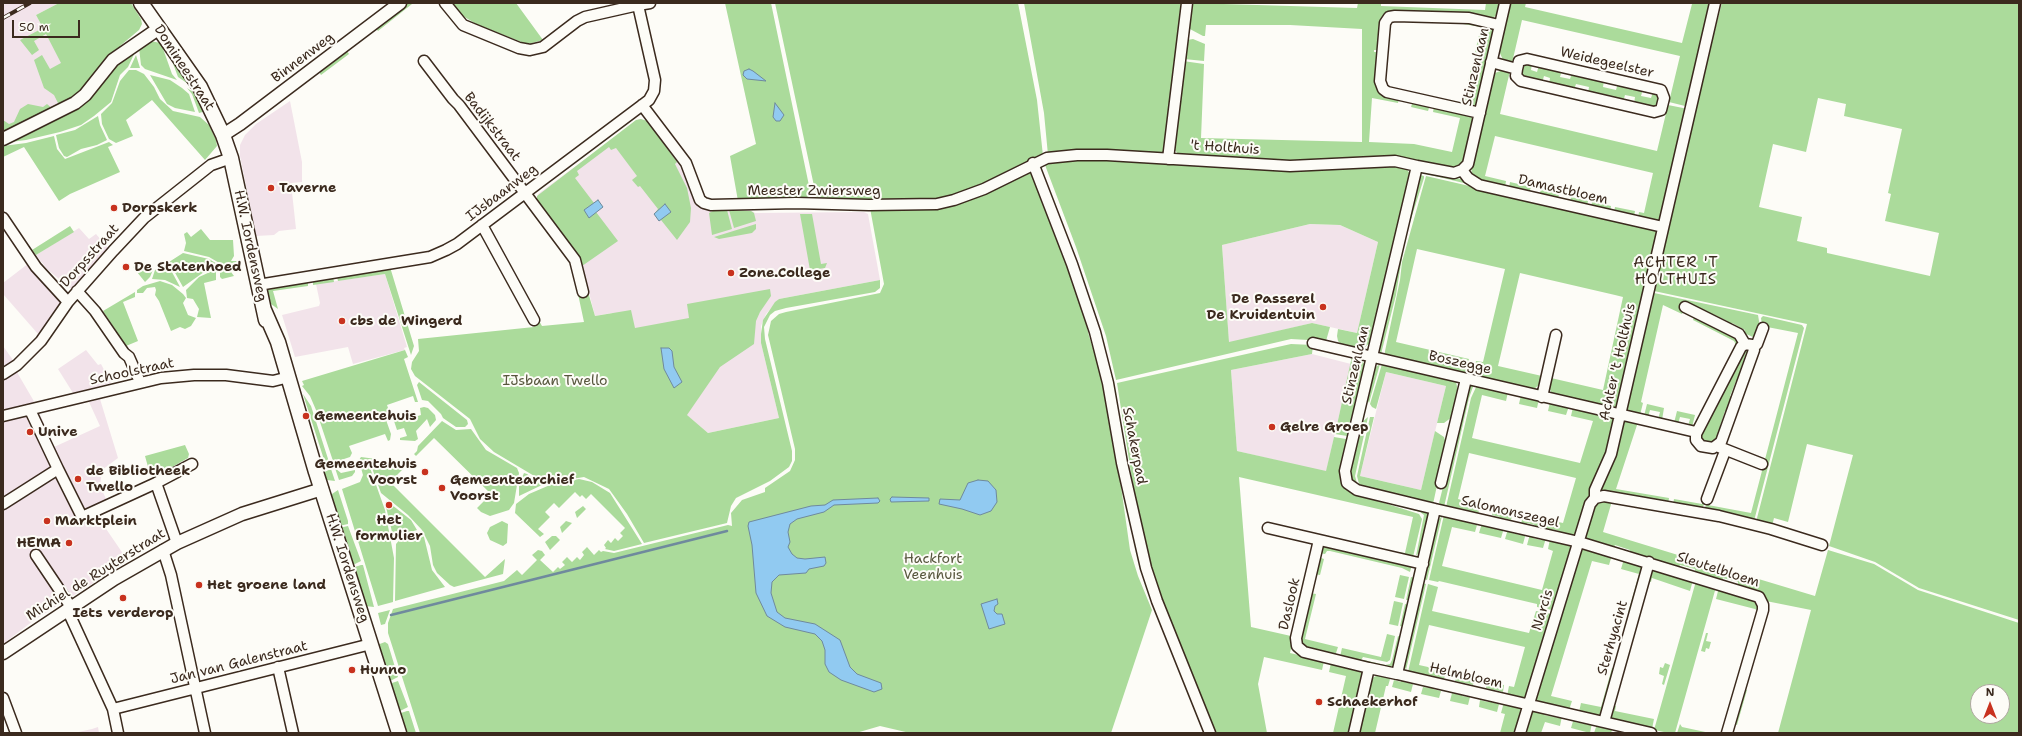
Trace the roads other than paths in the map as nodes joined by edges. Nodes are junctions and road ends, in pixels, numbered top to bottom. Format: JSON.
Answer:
{"nodes":[{"id":1,"x":141,"y":3,"type":"edge"},
{"id":2,"x":400,"y":3,"type":"edge"},
{"id":3,"x":444,"y":3,"type":"edge"},
{"id":4,"x":650,"y":3,"type":"edge"},
{"id":5,"x":1187,"y":3,"type":"edge"},
{"id":6,"x":1505,"y":3,"type":"edge"},
{"id":7,"x":1715,"y":3,"type":"edge"},
{"id":8,"x":638,"y":5,"type":"junction"},
{"id":9,"x":1500,"y":25,"type":"junction"},
{"id":10,"x":158,"y":29,"type":"junction"},
{"id":11,"x":424,"y":61,"type":"dead end"},
{"id":12,"x":1491,"y":62,"type":"junction"},
{"id":13,"x":1517,"y":69,"type":"junction"},
{"id":14,"x":642,"y":105,"type":"junction"},
{"id":15,"x":1480,"y":114,"type":"junction"},
{"id":16,"x":223,"y":135,"type":"junction"},
{"id":17,"x":3,"y":139,"type":"edge"},
{"id":18,"x":231,"y":158,"type":"junction"},
{"id":19,"x":1168,"y":158,"type":"junction"},
{"id":20,"x":1033,"y":163,"type":"junction"},
{"id":21,"x":1416,"y":166,"type":"junction"},
{"id":22,"x":1462,"y":170,"type":"junction"},
{"id":23,"x":524,"y":193,"type":"junction"},
{"id":24,"x":3,"y":218,"type":"edge"},
{"id":25,"x":482,"y":225,"type":"junction"},
{"id":26,"x":1663,"y":227,"type":"junction"},
{"id":27,"x":258,"y":285,"type":"junction"},
{"id":28,"x":78,"y":291,"type":"junction"},
{"id":29,"x":583,"y":292,"type":"dead end"},
{"id":30,"x":68,"y":302,"type":"junction"},
{"id":31,"x":1685,"y":307,"type":"dead end"},
{"id":32,"x":534,"y":320,"type":"dead end"},
{"id":33,"x":1763,"y":328,"type":"dead end"},
{"id":34,"x":1556,"y":335,"type":"dead end"},
{"id":35,"x":1313,"y":343,"type":"dead end"},
{"id":36,"x":1749,"y":346,"type":"junction"},
{"id":37,"x":1372,"y":357,"type":"junction"},
{"id":38,"x":3,"y":374,"type":"edge"},
{"id":39,"x":285,"y":378,"type":"junction"},
{"id":40,"x":1466,"y":379,"type":"junction"},
{"id":41,"x":140,"y":382,"type":"junction"},
{"id":42,"x":1542,"y":396,"type":"junction"},
{"id":43,"x":30,"y":410,"type":"junction"},
{"id":44,"x":1620,"y":415,"type":"junction"},
{"id":45,"x":3,"y":416,"type":"edge"},
{"id":46,"x":1696,"y":432,"type":"junction"},
{"id":47,"x":1721,"y":448,"type":"junction"},
{"id":48,"x":192,"y":464,"type":"dead end"},
{"id":49,"x":1762,"y":464,"type":"dead end"},
{"id":50,"x":58,"y":469,"type":"junction"},
{"id":51,"x":156,"y":483,"type":"junction"},
{"id":52,"x":1441,"y":483,"type":"dead end"},
{"id":53,"x":322,"y":489,"type":"junction"},
{"id":54,"x":1595,"y":498,"type":"junction"},
{"id":55,"x":1707,"y":499,"type":"dead end"},
{"id":56,"x":3,"y":504,"type":"edge"},
{"id":57,"x":1436,"y":509,"type":"junction"},
{"id":58,"x":1268,"y":528,"type":"dead end"},
{"id":59,"x":1319,"y":540,"type":"junction"},
{"id":60,"x":1579,"y":542,"type":"junction"},
{"id":61,"x":177,"y":543,"type":"junction"},
{"id":62,"x":1822,"y":545,"type":"dead end"},
{"id":63,"x":163,"y":550,"type":"junction"},
{"id":64,"x":36,"y":555,"type":"dead end"},
{"id":65,"x":1648,"y":562,"type":"junction"},
{"id":66,"x":1423,"y":564,"type":"junction"},
{"id":67,"x":69,"y":608,"type":"junction"},
{"id":68,"x":372,"y":644,"type":"junction"},
{"id":69,"x":3,"y":653,"type":"edge"},
{"id":70,"x":278,"y":667,"type":"junction"},
{"id":71,"x":1369,"y":668,"type":"junction"},
{"id":72,"x":1397,"y":674,"type":"junction"},
{"id":73,"x":196,"y":688,"type":"junction"},
{"id":74,"x":3,"y":698,"type":"edge"},
{"id":75,"x":1529,"y":704,"type":"junction"},
{"id":76,"x":113,"y":709,"type":"junction"},
{"id":77,"x":1604,"y":722,"type":"junction"},
{"id":78,"x":16,"y":733,"type":"edge"},
{"id":79,"x":118,"y":733,"type":"edge"},
{"id":80,"x":205,"y":733,"type":"edge"},
{"id":81,"x":292,"y":733,"type":"edge"},
{"id":82,"x":399,"y":733,"type":"edge"},
{"id":83,"x":1210,"y":733,"type":"edge"},
{"id":84,"x":1354,"y":733,"type":"edge"},
{"id":85,"x":1520,"y":733,"type":"edge"},
{"id":86,"x":1651,"y":733,"type":"edge"},
{"id":87,"x":1728,"y":733,"type":"edge"}],
"edges":[{"from":1,"to":10,"type":"main road","name":"Domineestraat"},
{"from":2,"to":16,"type":"street","name":"Binnenweg"},
{"from":3,"to":8,"type":"street"},
{"from":4,"to":8,"type":"street"},
{"from":5,"to":19,"type":"street"},
{"from":6,"to":9,"type":"street","name":"Stinzenlaan"},
{"from":7,"to":26,"type":"street","name":"Achter 't Holthuis"},
{"from":8,"to":14,"type":"street","name":"IJsbaanweg"},
{"from":9,"to":12,"type":"street","name":"Stinzenlaan"},
{"from":9,"to":15,"type":"street"},
{"from":10,"to":16,"type":"main road","name":"Domineestraat"},
{"from":10,"to":17,"type":"street"},
{"from":11,"to":23,"type":"street","name":"Badijkstraat"},
{"from":12,"to":13,"type":"street"},
{"from":12,"to":15,"type":"street","name":"Stinzenlaan"},
{"from":13,"to":13,"type":"street","name":"Weidegeelster"},
{"from":14,"to":20,"type":"street","name":"Meester Zwiersweg"},
{"from":14,"to":23,"type":"street","name":"IJsbaanweg"},
{"from":15,"to":22,"type":"street","name":"Stinzenlaan"},
{"from":16,"to":18,"type":"main road","name":"H.W. Iordensweg"},
{"from":18,"to":27,"type":"main road","name":"H.W. Iordensweg"},
{"from":18,"to":28,"type":"street","name":"Dorpsstraat"},
{"from":19,"to":20,"type":"street","name":"'t Holthuis"},
{"from":19,"to":21,"type":"street","name":"'t Holthuis"},
{"from":20,"to":83,"type":"street","name":"Schakerpad"},
{"from":21,"to":22,"type":"street"},
{"from":21,"to":37,"type":"street","name":"Stinzenlaan"},
{"from":22,"to":26,"type":"street","name":"Damastbloem"},
{"from":23,"to":25,"type":"street","name":"IJsbaanweg"},
{"from":23,"to":29,"type":"street","name":"Badijkstraat"},
{"from":24,"to":30,"type":"street"},
{"from":25,"to":27,"type":"street","name":"IJsbaanweg"},
{"from":25,"to":32,"type":"street"},
{"from":26,"to":44,"type":"street","name":"Achter 't Holthuis"},
{"from":27,"to":39,"type":"main road","name":"H.W. Iordensweg"},
{"from":28,"to":30,"type":"street","name":"Dorpsstraat"},
{"from":28,"to":41,"type":"street"},
{"from":30,"to":38,"type":"street","name":"Dorpsstraat"},
{"from":31,"to":36,"type":"street"},
{"from":33,"to":36,"type":"street"},
{"from":34,"to":42,"type":"street"},
{"from":35,"to":37,"type":"street","name":"Boszegge"},
{"from":36,"to":46,"type":"street"},
{"from":36,"to":47,"type":"street"},
{"from":37,"to":40,"type":"street","name":"Boszegge"},
{"from":37,"to":57,"type":"street","name":"Stinzenlaan"},
{"from":39,"to":41,"type":"street","name":"Schoolstraat"},
{"from":39,"to":53,"type":"main road","name":"H.W. Iordensweg"},
{"from":40,"to":42,"type":"street","name":"Boszegge"},
{"from":40,"to":52,"type":"street"},
{"from":41,"to":43,"type":"street","name":"Schoolstraat"},
{"from":42,"to":44,"type":"street","name":"Boszegge"},
{"from":43,"to":45,"type":"street","name":"Schoolstraat"},
{"from":43,"to":50,"type":"street"},
{"from":44,"to":46,"type":"street","name":"Boszegge"},
{"from":44,"to":54,"type":"street","name":"Achter 't Holthuis"},
{"from":46,"to":47,"type":"street"},
{"from":47,"to":49,"type":"street"},
{"from":47,"to":55,"type":"street"},
{"from":48,"to":51,"type":"street"},
{"from":50,"to":51,"type":"street"},
{"from":50,"to":56,"type":"street"},
{"from":51,"to":61,"type":"street"},
{"from":53,"to":61,"type":"street","name":"Michiel de Ruyterstraat"},
{"from":53,"to":68,"type":"main road","name":"H.W. Iordensweg"},
{"from":54,"to":60,"type":"street","name":"Narcis"},
{"from":54,"to":62,"type":"street"},
{"from":57,"to":60,"type":"street","name":"Salomonszegel"},
{"from":57,"to":66,"type":"street"},
{"from":58,"to":59,"type":"street"},
{"from":59,"to":66,"type":"street"},
{"from":59,"to":71,"type":"street","name":"Daslook"},
{"from":60,"to":65,"type":"street","name":"Sleutelbloem"},
{"from":60,"to":75,"type":"street","name":"Narcis"},
{"from":61,"to":63,"type":"street","name":"Michiel de Ruyterstraat"},
{"from":63,"to":67,"type":"street","name":"Michiel de Ruyterstraat"},
{"from":63,"to":73,"type":"street"},
{"from":64,"to":67,"type":"street"},
{"from":65,"to":77,"type":"street","name":"Sterhyacint"},
{"from":65,"to":87,"type":"street","name":"Sleutelbloem"},
{"from":66,"to":72,"type":"street"},
{"from":67,"to":69,"type":"street","name":"Michiel de Ruyterstraat"},
{"from":67,"to":76,"type":"street"},
{"from":68,"to":70,"type":"street","name":"Jan van Galenstraat"},
{"from":68,"to":82,"type":"main road","name":"H.W. Iordensweg"},
{"from":70,"to":73,"type":"street","name":"Jan van Galenstraat"},
{"from":70,"to":81,"type":"street"},
{"from":71,"to":72,"type":"street"},
{"from":71,"to":84,"type":"street"},
{"from":72,"to":75,"type":"street","name":"Helmbloem"},
{"from":73,"to":76,"type":"street","name":"Jan van Galenstraat"},
{"from":73,"to":80,"type":"street"},
{"from":74,"to":78,"type":"street"},
{"from":75,"to":77,"type":"street"},
{"from":75,"to":85,"type":"street","name":"Narcis"},
{"from":76,"to":79,"type":"street"},
{"from":77,"to":86,"type":"street"}]}
